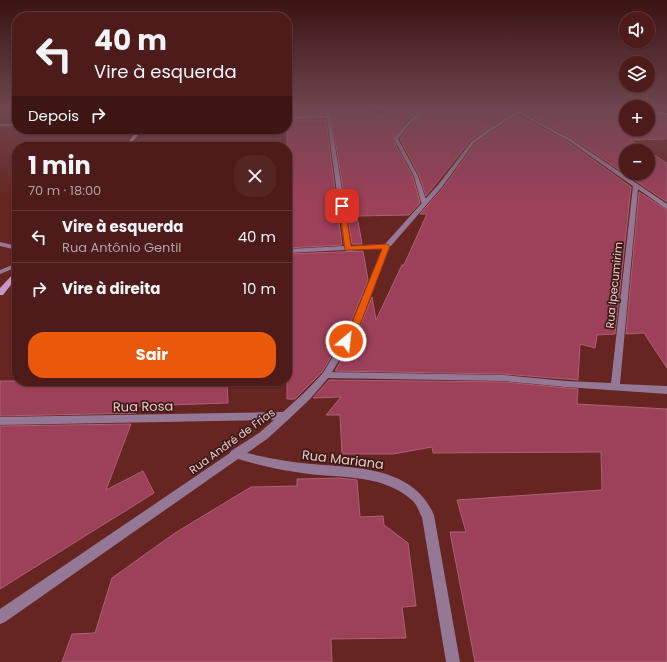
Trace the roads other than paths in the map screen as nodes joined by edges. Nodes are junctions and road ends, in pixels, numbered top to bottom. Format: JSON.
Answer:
{"nodes":[{"id":1,"x":332,"y":138,"type":"edge"},
{"id":2,"x":397,"y":138,"type":"edge"},
{"id":3,"x":479,"y":138,"type":"edge"},
{"id":4,"x":567,"y":138,"type":"edge"},
{"id":5,"x":636,"y":186,"type":"junction"},
{"id":6,"x":424,"y":202,"type":"junction"},
{"id":7,"x":667,"y":207,"type":"edge"},
{"id":8,"x":0,"y":244,"type":"edge"},
{"id":9,"x":387,"y":246,"type":"junction"},
{"id":10,"x":12,"y":247,"type":"edge"},
{"id":11,"x":348,"y":249,"type":"junction"},
{"id":12,"x":292,"y":251,"type":"edge"},
{"id":13,"x":12,"y":267,"type":"edge"},
{"id":14,"x":0,"y":272,"type":"edge"},
{"id":15,"x":12,"y":280,"type":"edge"},
{"id":16,"x":0,"y":293,"type":"edge"},
{"id":17,"x":326,"y":375,"type":"junction"},
{"id":18,"x":615,"y":387,"type":"junction"},
{"id":19,"x":667,"y":390,"type":"edge"},
{"id":20,"x":286,"y":416,"type":"junction"},
{"id":21,"x":0,"y":421,"type":"edge"},
{"id":22,"x":235,"y":454,"type":"junction"},
{"id":23,"x":0,"y":617,"type":"edge"},
{"id":24,"x":453,"y":662,"type":"edge"}],
"edges":[{"from":1,"to":11,"type":"street"},
{"from":2,"to":6,"type":"street"},
{"from":3,"to":6,"type":"street","name":"Rua André de Frias"},
{"from":4,"to":5,"type":"street"},
{"from":5,"to":7,"type":"street"},
{"from":5,"to":18,"type":"street","name":"Rua Ipecumirim"},
{"from":6,"to":9,"type":"street","name":"Rua André de Frias"},
{"from":8,"to":10,"type":"street"},
{"from":9,"to":11,"type":"street"},
{"from":9,"to":17,"type":"street","name":"Rua André de Frias"},
{"from":11,"to":12,"type":"street"},
{"from":13,"to":14,"type":"street"},
{"from":15,"to":16,"type":"main road"},
{"from":17,"to":18,"type":"street"},
{"from":17,"to":20,"type":"street","name":"Rua André de Frias"},
{"from":18,"to":19,"type":"street"},
{"from":20,"to":21,"type":"street","name":"Rua Rosa"},
{"from":20,"to":22,"type":"street","name":"Rua André de Frias"},
{"from":22,"to":23,"type":"street","name":"Rua André de Frias"},
{"from":22,"to":24,"type":"street","name":"Rua Mariana"}]}
